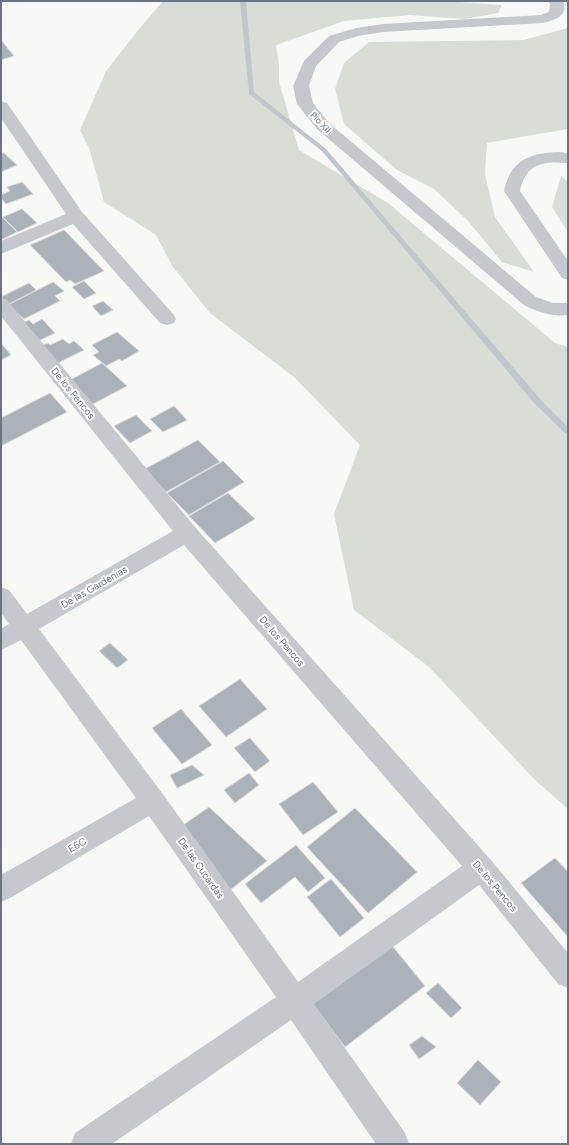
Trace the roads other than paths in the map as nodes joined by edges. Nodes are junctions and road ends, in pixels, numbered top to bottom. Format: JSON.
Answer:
{"nodes":[{"id":1,"x":555,"y":1,"type":"edge"},
{"id":2,"x":1,"y":106,"type":"edge"},
{"id":3,"x":568,"y":158,"type":"edge"},
{"id":4,"x":76,"y":216,"type":"junction"},
{"id":5,"x":1,"y":248,"type":"edge"},
{"id":6,"x":568,"y":274,"type":"edge"},
{"id":7,"x":1,"y":304,"type":"edge"},
{"id":8,"x":568,"y":309,"type":"edge"},
{"id":9,"x":167,"y":319,"type":"dead end"},
{"id":10,"x":187,"y":534,"type":"junction"},
{"id":11,"x":1,"y":596,"type":"edge"},
{"id":12,"x":24,"y":628,"type":"junction"},
{"id":13,"x":1,"y":640,"type":"edge"},
{"id":14,"x":153,"y":801,"type":"junction"},
{"id":15,"x":481,"y":868,"type":"junction"},
{"id":16,"x":1,"y":889,"type":"edge"},
{"id":17,"x":568,"y":974,"type":"edge"},
{"id":18,"x":295,"y":1001,"type":"junction"},
{"id":19,"x":86,"y":1144,"type":"edge"},
{"id":20,"x":394,"y":1144,"type":"edge"}],
"edges":[{"from":1,"to":8,"type":"street","name":"Pío XII"},
{"from":2,"to":4,"type":"street"},
{"from":3,"to":6,"type":"street"},
{"from":4,"to":5,"type":"street"},
{"from":4,"to":9,"type":"street"},
{"from":7,"to":10,"type":"street","name":"De los Pencos"},
{"from":10,"to":12,"type":"street","name":"De las Gardenias"},
{"from":10,"to":15,"type":"street","name":"De los Pencos"},
{"from":11,"to":12,"type":"street","name":"De las Cucardas"},
{"from":12,"to":13,"type":"street","name":"De las Gardenias"},
{"from":12,"to":14,"type":"street","name":"De las Cucardas"},
{"from":14,"to":16,"type":"street","name":"E6C"},
{"from":14,"to":18,"type":"street","name":"De las Cucardas"},
{"from":15,"to":17,"type":"street","name":"De los Pencos"},
{"from":15,"to":18,"type":"street"},
{"from":18,"to":19,"type":"street"},
{"from":18,"to":20,"type":"street","name":"De las Cucardas"}]}
